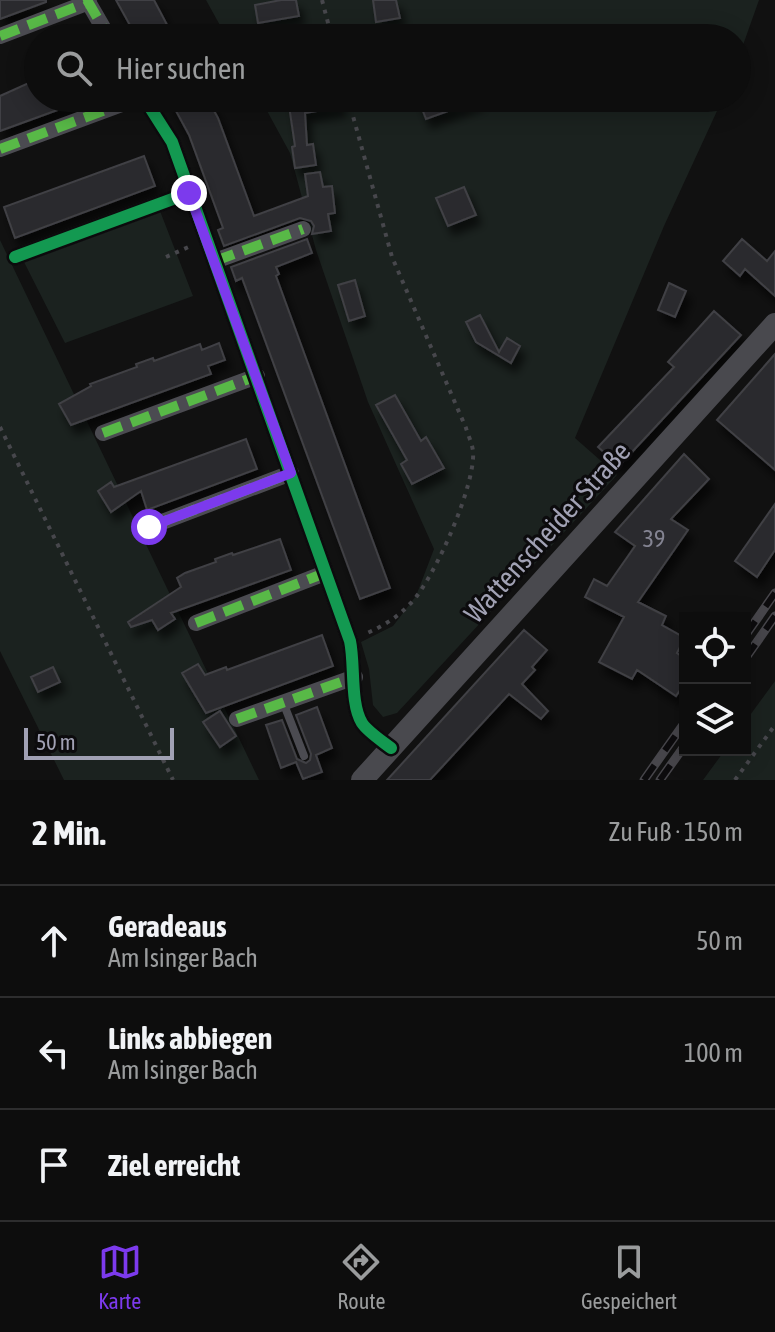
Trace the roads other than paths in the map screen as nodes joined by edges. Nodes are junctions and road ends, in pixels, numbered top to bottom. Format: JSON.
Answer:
{"nodes":[{"id":1,"x":88,"y":1,"type":"edge"},
{"id":2,"x":30,"y":24,"type":"edge"},
{"id":3,"x":101,"y":24,"type":"edge"},
{"id":4,"x":24,"y":26,"type":"edge"},
{"id":5,"x":0,"y":36,"type":"edge"},
{"id":6,"x":100,"y":112,"type":"edge"},
{"id":7,"x":153,"y":112,"type":"edge"},
{"id":8,"x":0,"y":149,"type":"edge"},
{"id":9,"x":189,"y":193,"type":"junction"},
{"id":10,"x":303,"y":229,"type":"dead end"},
{"id":11,"x":15,"y":257,"type":"dead end"},
{"id":12,"x":215,"y":261,"type":"junction"},
{"id":13,"x":775,"y":324,"type":"edge"},
{"id":14,"x":257,"y":376,"type":"junction"},
{"id":15,"x":103,"y":433,"type":"dead end"},
{"id":16,"x":291,"y":473,"type":"junction"},
{"id":17,"x":149,"y":527,"type":"dead end"},
{"id":18,"x":325,"y":573,"type":"junction"},
{"id":19,"x":196,"y":623,"type":"dead end"},
{"id":20,"x":355,"y":677,"type":"junction"},
{"id":21,"x":283,"y":702,"type":"junction"},
{"id":22,"x":237,"y":719,"type":"dead end"},
{"id":23,"x":391,"y":748,"type":"junction"},
{"id":24,"x":304,"y":756,"type":"dead end"},
{"id":25,"x":362,"y":780,"type":"edge"}],
"edges":[{"from":1,"to":2,"type":"street"},
{"from":1,"to":3,"type":"street"},
{"from":4,"to":5,"type":"street"},
{"from":6,"to":8,"type":"street"},
{"from":7,"to":9,"type":"street"},
{"from":9,"to":11,"type":"street"},
{"from":9,"to":12,"type":"street"},
{"from":10,"to":12,"type":"street"},
{"from":12,"to":14,"type":"street"},
{"from":13,"to":23,"type":"main road","name":"Wattenscheider Straße"},
{"from":14,"to":15,"type":"street"},
{"from":14,"to":16,"type":"street"},
{"from":16,"to":17,"type":"street"},
{"from":16,"to":18,"type":"street"},
{"from":18,"to":19,"type":"street"},
{"from":18,"to":20,"type":"street"},
{"from":20,"to":21,"type":"street"},
{"from":20,"to":23,"type":"street"},
{"from":21,"to":22,"type":"street"},
{"from":21,"to":24,"type":"lane"},
{"from":23,"to":25,"type":"main road","name":"Wattenscheider Straße"}]}
